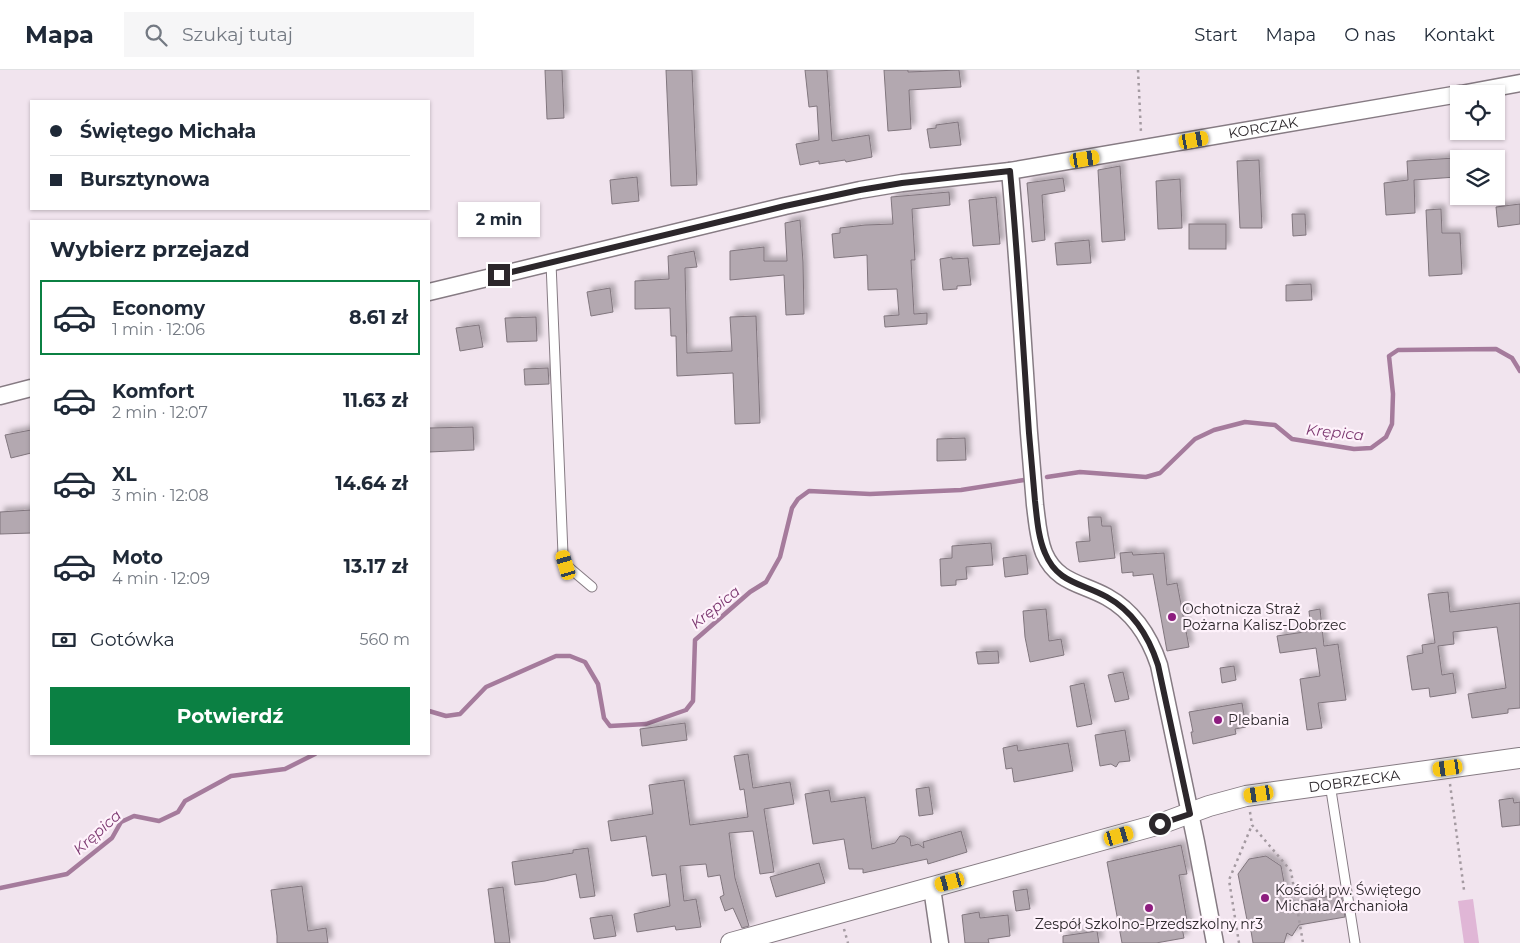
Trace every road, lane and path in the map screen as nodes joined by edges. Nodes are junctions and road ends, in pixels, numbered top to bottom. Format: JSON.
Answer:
{"nodes":[{"id":1,"x":1138,"y":70,"type":"edge"},
{"id":2,"x":1520,"y":83,"type":"edge"},
{"id":3,"x":1505,"y":86,"type":"edge"},
{"id":4,"x":1450,"y":96,"type":"edge"},
{"id":5,"x":1142,"y":150,"type":"junction"},
{"id":6,"x":1010,"y":171,"type":"junction"},
{"id":7,"x":551,"y":262,"type":"junction"},
{"id":8,"x":430,"y":292,"type":"edge"},
{"id":9,"x":30,"y":388,"type":"edge"},
{"id":10,"x":0,"y":396,"type":"edge"},
{"id":11,"x":592,"y":586,"type":"dead end"},
{"id":12,"x":1520,"y":758,"type":"edge"},
{"id":13,"x":1448,"y":768,"type":"junction"},
{"id":14,"x":1330,"y":784,"type":"junction"},
{"id":15,"x":1246,"y":796,"type":"junction"},
{"id":16,"x":1190,"y":814,"type":"junction"},
{"id":17,"x":1252,"y":825,"type":"junction"},
{"id":18,"x":932,"y":888,"type":"junction"},
{"id":19,"x":1464,"y":890,"type":"dead end"},
{"id":20,"x":1302,"y":942,"type":"edge"},
{"id":21,"x":732,"y":943,"type":"edge"},
{"id":22,"x":940,"y":943,"type":"edge"},
{"id":23,"x":1215,"y":943,"type":"edge"},
{"id":24,"x":1239,"y":943,"type":"edge"},
{"id":25,"x":1356,"y":943,"type":"edge"}],
"edges":[{"from":1,"to":5,"type":"path"},
{"from":2,"to":3,"type":"street","name":"KORCZAK"},
{"from":4,"to":5,"type":"street","name":"KORCZAK"},
{"from":5,"to":6,"type":"street","name":"KORCZAK"},
{"from":6,"to":7,"type":"street","name":"KORCZAK"},
{"from":6,"to":16,"type":"street"},
{"from":7,"to":8,"type":"street","name":"KORCZAK"},
{"from":7,"to":11,"type":"lane"},
{"from":9,"to":10,"type":"street"},
{"from":12,"to":13,"type":"street","name":"DOBRZECKA"},
{"from":13,"to":14,"type":"street","name":"DOBRZECKA"},
{"from":13,"to":19,"type":"path"},
{"from":14,"to":15,"type":"street","name":"DOBRZECKA"},
{"from":14,"to":25,"type":"lane"},
{"from":15,"to":16,"type":"street","name":"DOBRZECKA"},
{"from":15,"to":17,"type":"path"},
{"from":16,"to":18,"type":"street","name":"DOBRZECKA"},
{"from":16,"to":23,"type":"street"},
{"from":17,"to":20,"type":"path"},
{"from":17,"to":24,"type":"path"},
{"from":18,"to":21,"type":"street","name":"DOBRZECKA"},
{"from":18,"to":22,"type":"street"}]}
